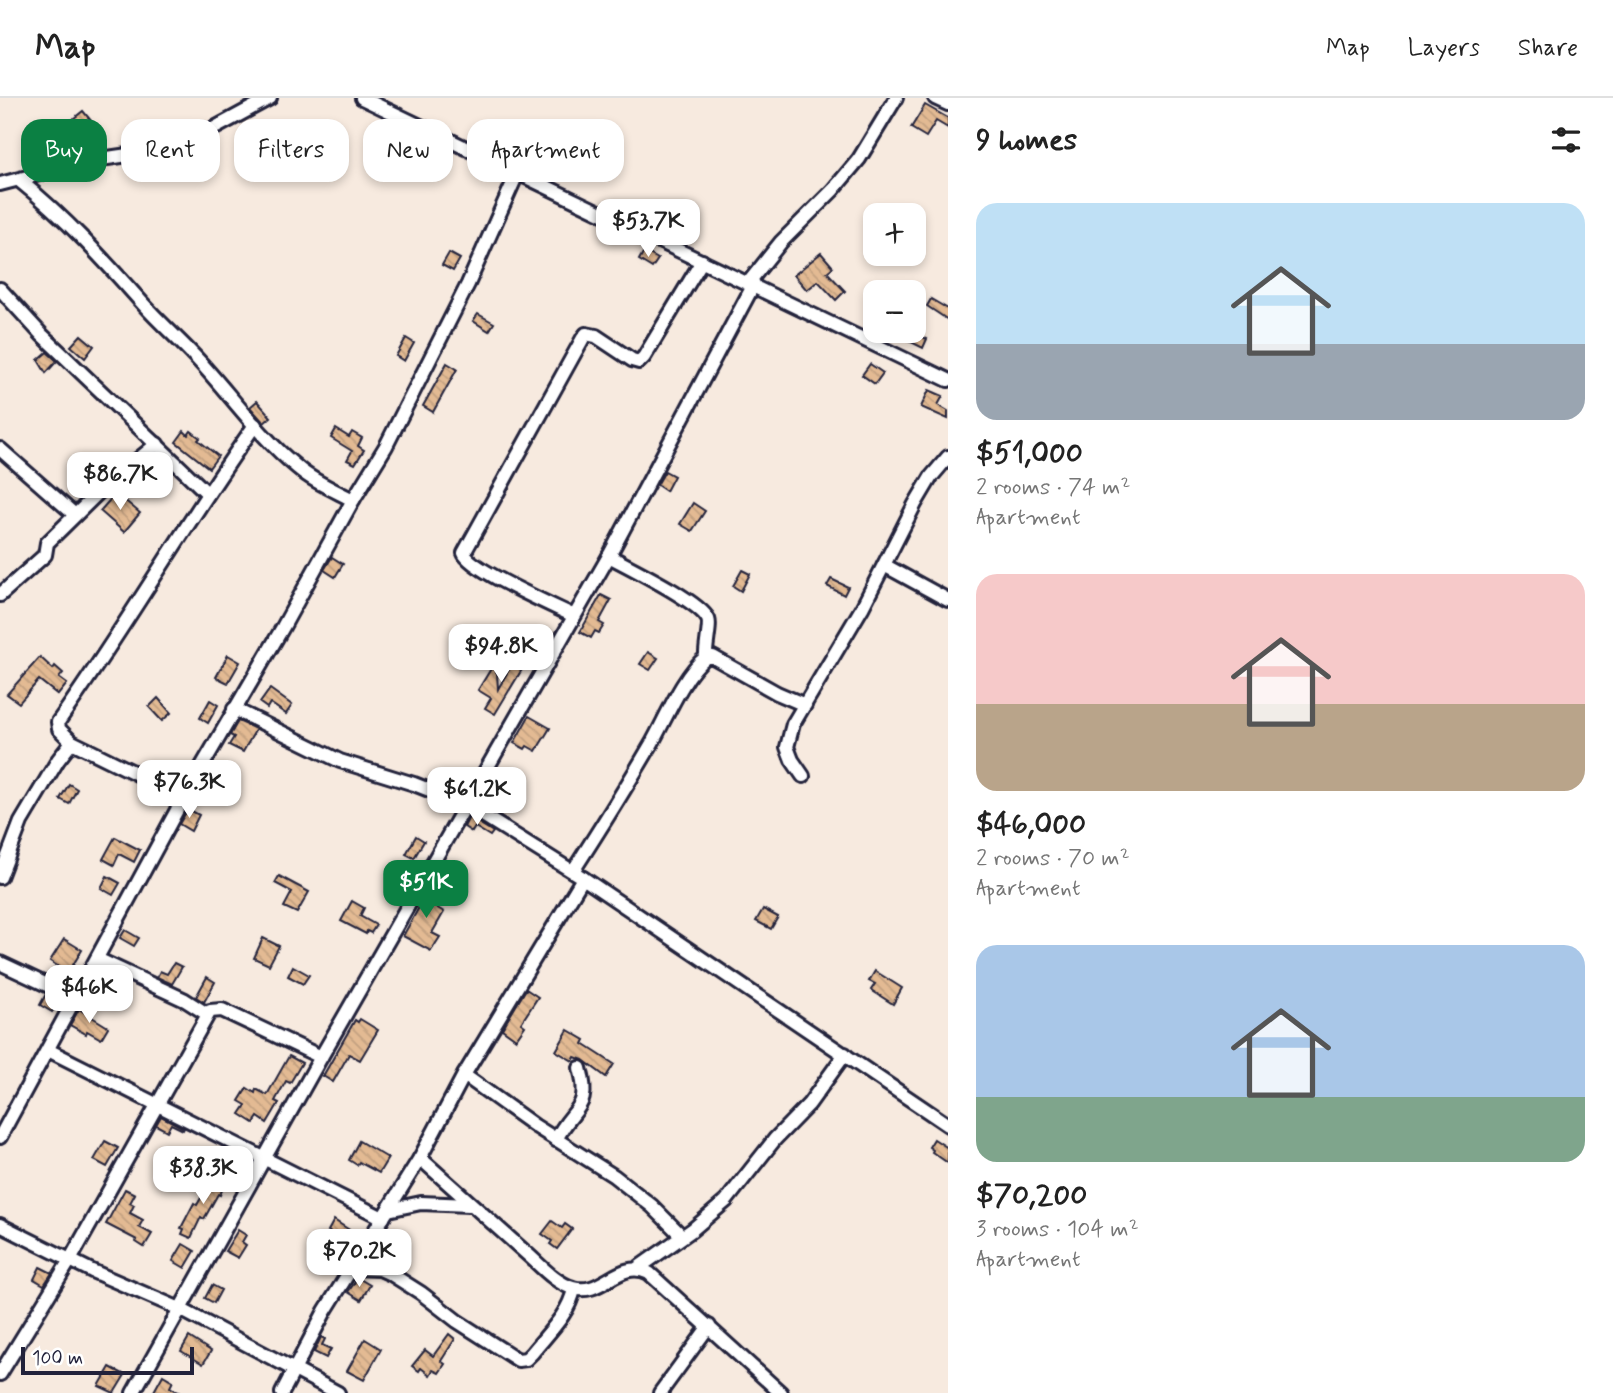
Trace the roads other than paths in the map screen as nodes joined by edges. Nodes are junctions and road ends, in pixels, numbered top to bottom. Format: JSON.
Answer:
{"nodes":[{"id":1,"x":270,"y":98,"type":"edge"},
{"id":2,"x":362,"y":98,"type":"edge"},
{"id":3,"x":896,"y":98,"type":"edge"},
{"id":4,"x":935,"y":98,"type":"edge"},
{"id":5,"x":948,"y":104,"type":"edge"},
{"id":6,"x":467,"y":149,"type":"edge"},
{"id":7,"x":20,"y":181,"type":"junction"},
{"id":8,"x":513,"y":182,"type":"edge"},
{"id":9,"x":534,"y":182,"type":"edge"},
{"id":10,"x":0,"y":184,"type":"edge"},
{"id":11,"x":702,"y":261,"type":"junction"},
{"id":12,"x":751,"y":283,"type":"junction"},
{"id":13,"x":0,"y":289,"type":"edge"},
{"id":14,"x":948,"y":380,"type":"edge"},
{"id":15,"x":255,"y":425,"type":"junction"},
{"id":16,"x":157,"y":444,"type":"junction"},
{"id":17,"x":0,"y":449,"type":"edge"},
{"id":18,"x":948,"y":457,"type":"edge"},
{"id":19,"x":207,"y":493,"type":"junction"},
{"id":20,"x":353,"y":500,"type":"junction"},
{"id":21,"x":75,"y":515,"type":"junction"},
{"id":22,"x":609,"y":556,"type":"junction"},
{"id":23,"x":884,"y":565,"type":"junction"},
{"id":24,"x":0,"y":595,"type":"edge"},
{"id":25,"x":948,"y":600,"type":"edge"},
{"id":26,"x":573,"y":616,"type":"junction"},
{"id":27,"x":706,"y":657,"type":"junction"},
{"id":28,"x":805,"y":705,"type":"junction"},
{"id":29,"x":234,"y":709,"type":"junction"},
{"id":30,"x":72,"y":743,"type":"junction"},
{"id":31,"x":803,"y":776,"type":"dead end"},
{"id":32,"x":184,"y":797,"type":"junction"},
{"id":33,"x":466,"y":804,"type":"junction"},
{"id":34,"x":578,"y":875,"type":"junction"},
{"id":35,"x":0,"y":877,"type":"edge"},
{"id":36,"x":97,"y":959,"type":"junction"},
{"id":37,"x":0,"y":963,"type":"edge"},
{"id":38,"x":76,"y":999,"type":"junction"},
{"id":39,"x":207,"y":1014,"type":"junction"},
{"id":40,"x":48,"y":1050,"type":"junction"},
{"id":41,"x":845,"y":1054,"type":"junction"},
{"id":42,"x":321,"y":1057,"type":"junction"},
{"id":43,"x":580,"y":1068,"type":"dead end"},
{"id":44,"x":464,"y":1075,"type":"junction"},
{"id":45,"x":158,"y":1105,"type":"junction"},
{"id":46,"x":948,"y":1125,"type":"edge"},
{"id":47,"x":0,"y":1137,"type":"edge"},
{"id":48,"x":556,"y":1140,"type":"junction"},
{"id":49,"x":265,"y":1158,"type":"junction"},
{"id":50,"x":420,"y":1158,"type":"junction"},
{"id":51,"x":469,"y":1205,"type":"junction"},
{"id":52,"x":386,"y":1214,"type":"junction"},
{"id":53,"x":0,"y":1225,"type":"edge"},
{"id":54,"x":682,"y":1236,"type":"junction"},
{"id":55,"x":70,"y":1260,"type":"junction"},
{"id":56,"x":353,"y":1268,"type":"junction"},
{"id":57,"x":638,"y":1268,"type":"junction"},
{"id":58,"x":574,"y":1289,"type":"junction"},
{"id":59,"x":180,"y":1309,"type":"junction"},
{"id":60,"x":709,"y":1326,"type":"junction"},
{"id":61,"x":294,"y":1370,"type":"junction"},
{"id":62,"x":0,"y":1374,"type":"edge"},
{"id":63,"x":133,"y":1393,"type":"edge"},
{"id":64,"x":282,"y":1393,"type":"edge"},
{"id":65,"x":338,"y":1393,"type":"edge"},
{"id":66,"x":660,"y":1393,"type":"edge"},
{"id":67,"x":781,"y":1393,"type":"edge"}],
"edges":[{"from":1,"to":7,"type":"street"},
{"from":2,"to":6,"type":"street"},
{"from":3,"to":12,"type":"street"},
{"from":4,"to":5,"type":"street"},
{"from":7,"to":10,"type":"street"},
{"from":7,"to":15,"type":"street"},
{"from":8,"to":20,"type":"street"},
{"from":9,"to":11,"type":"street"},
{"from":11,"to":12,"type":"street"},
{"from":11,"to":26,"type":"street"},
{"from":12,"to":14,"type":"street"},
{"from":12,"to":22,"type":"street"},
{"from":13,"to":16,"type":"street"},
{"from":15,"to":19,"type":"street"},
{"from":15,"to":20,"type":"street"},
{"from":16,"to":19,"type":"street"},
{"from":16,"to":21,"type":"street"},
{"from":17,"to":21,"type":"street"},
{"from":18,"to":23,"type":"street"},
{"from":19,"to":30,"type":"street"},
{"from":20,"to":29,"type":"street"},
{"from":21,"to":24,"type":"street"},
{"from":22,"to":26,"type":"street"},
{"from":22,"to":27,"type":"street"},
{"from":23,"to":25,"type":"street"},
{"from":23,"to":28,"type":"street"},
{"from":26,"to":33,"type":"street"},
{"from":27,"to":28,"type":"street"},
{"from":27,"to":34,"type":"street"},
{"from":28,"to":31,"type":"street"},
{"from":29,"to":32,"type":"street"},
{"from":29,"to":33,"type":"street"},
{"from":30,"to":32,"type":"street"},
{"from":30,"to":35,"type":"street"},
{"from":32,"to":36,"type":"street"},
{"from":33,"to":34,"type":"street"},
{"from":33,"to":42,"type":"street"},
{"from":34,"to":41,"type":"street"},
{"from":34,"to":44,"type":"street"},
{"from":36,"to":38,"type":"street"},
{"from":36,"to":39,"type":"street"},
{"from":37,"to":38,"type":"street"},
{"from":38,"to":40,"type":"street"},
{"from":39,"to":42,"type":"street"},
{"from":39,"to":45,"type":"street"},
{"from":40,"to":45,"type":"street"},
{"from":40,"to":47,"type":"street"},
{"from":41,"to":46,"type":"street"},
{"from":41,"to":54,"type":"street"},
{"from":42,"to":49,"type":"street"},
{"from":43,"to":48,"type":"street"},
{"from":44,"to":48,"type":"street"},
{"from":44,"to":50,"type":"street"},
{"from":45,"to":49,"type":"street"},
{"from":45,"to":55,"type":"street"},
{"from":48,"to":54,"type":"street"},
{"from":49,"to":52,"type":"street"},
{"from":49,"to":59,"type":"street"},
{"from":50,"to":51,"type":"street"},
{"from":50,"to":52,"type":"street"},
{"from":51,"to":52,"type":"street"},
{"from":51,"to":58,"type":"street"},
{"from":52,"to":56,"type":"street"},
{"from":53,"to":55,"type":"street"},
{"from":54,"to":57,"type":"street"},
{"from":55,"to":59,"type":"street"},
{"from":55,"to":62,"type":"street"},
{"from":56,"to":58,"type":"street"},
{"from":56,"to":61,"type":"street"},
{"from":57,"to":58,"type":"street"},
{"from":57,"to":60,"type":"street"},
{"from":59,"to":61,"type":"street"},
{"from":59,"to":63,"type":"street"},
{"from":60,"to":66,"type":"street"},
{"from":60,"to":67,"type":"street"},
{"from":61,"to":64,"type":"street"},
{"from":61,"to":65,"type":"street"}]}
